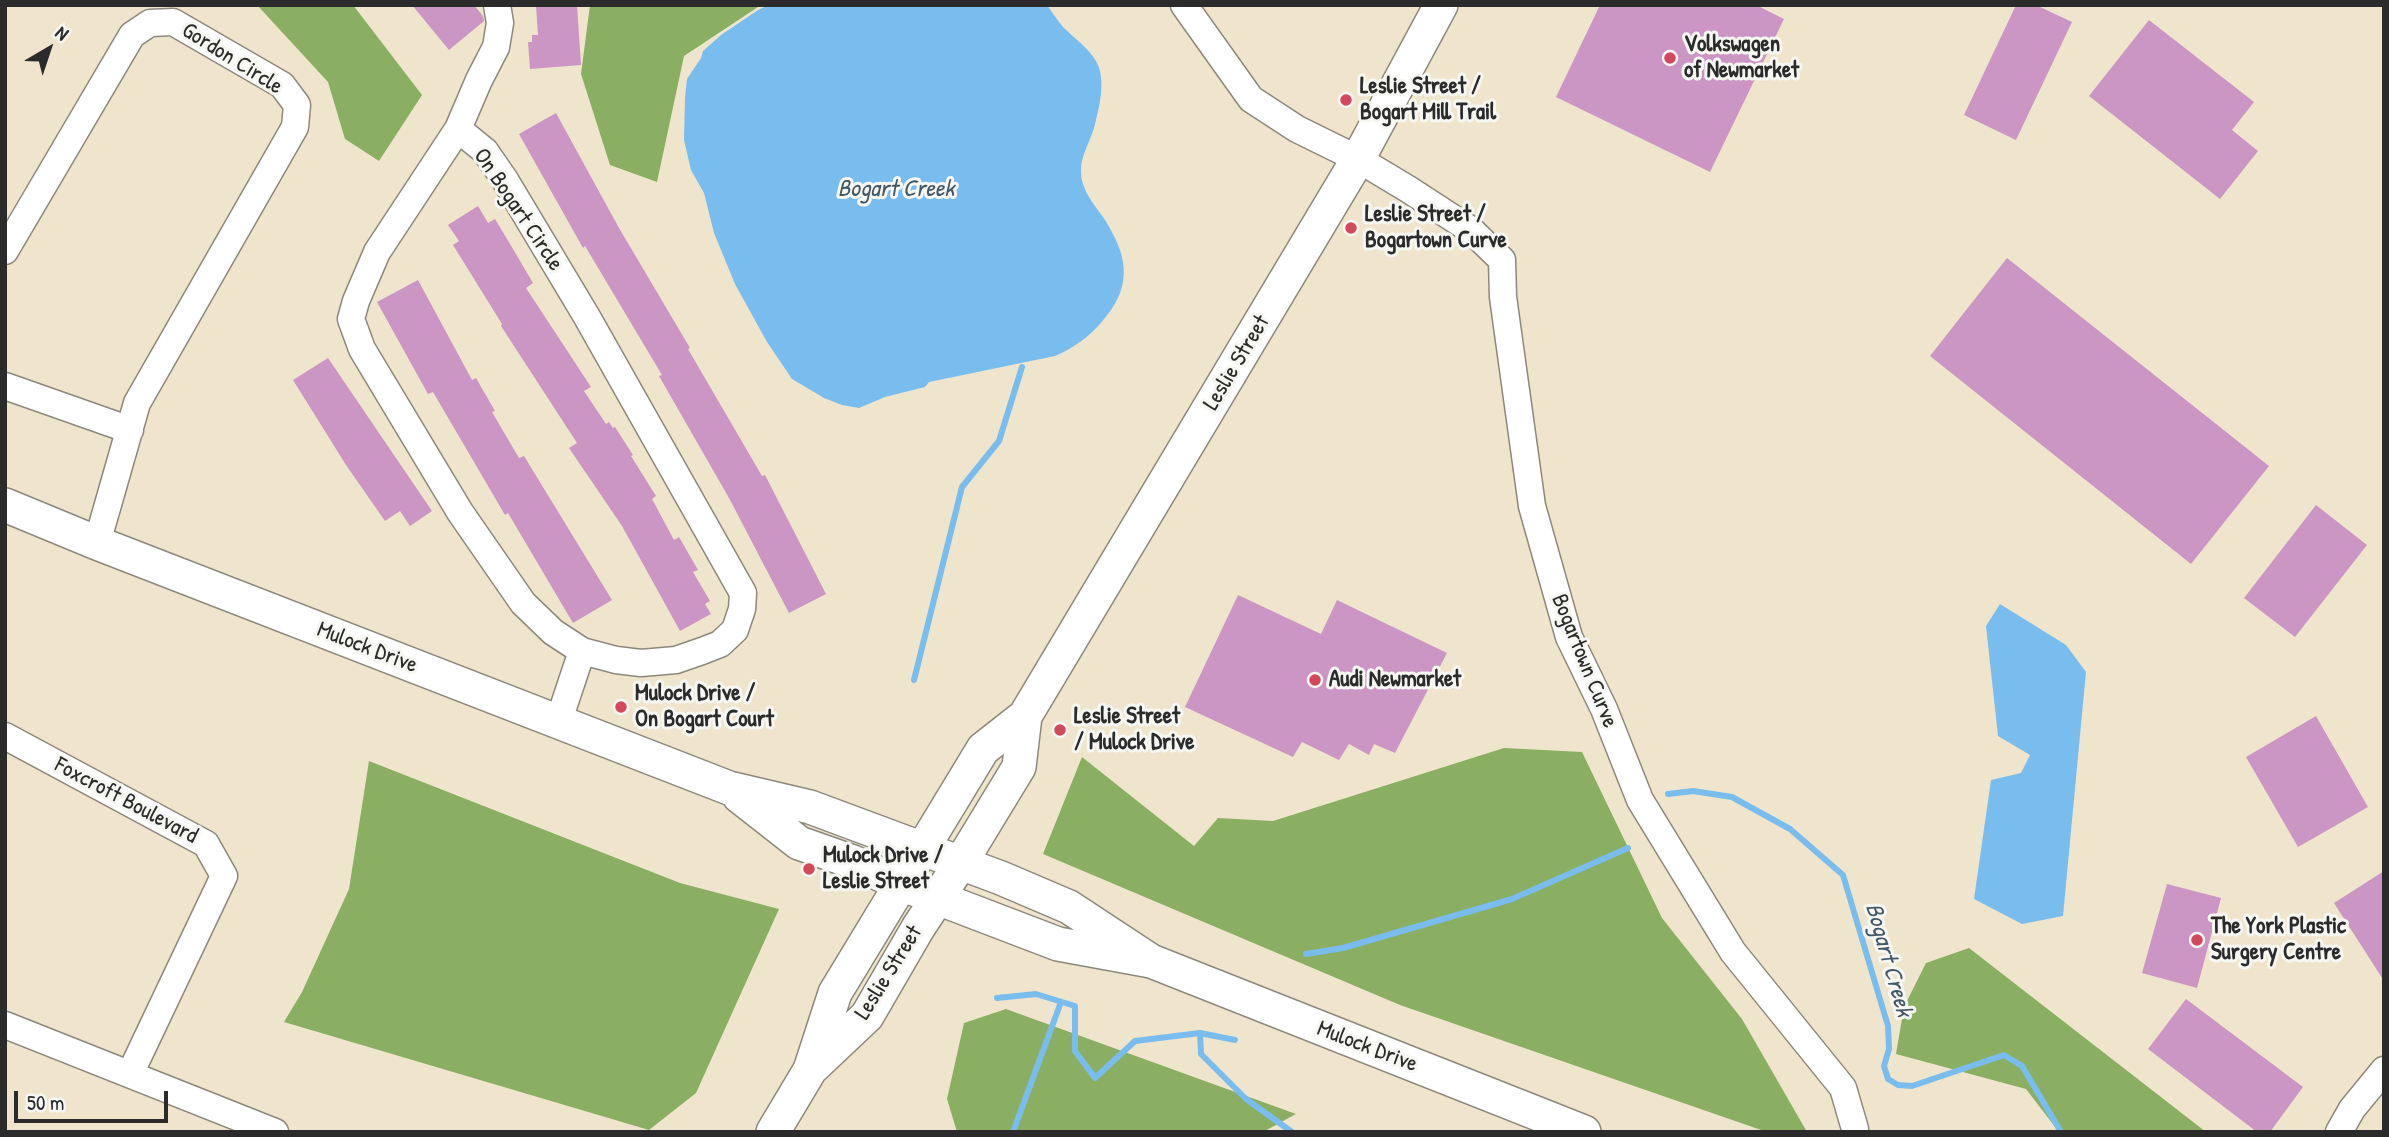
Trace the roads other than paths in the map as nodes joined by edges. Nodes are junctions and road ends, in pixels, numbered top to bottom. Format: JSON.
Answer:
{"nodes":[{"id":1,"x":496,"y":5,"type":"edge"},
{"id":2,"x":1184,"y":5,"type":"edge"},
{"id":3,"x":1441,"y":5,"type":"edge"},
{"id":4,"x":458,"y":129,"type":"junction"},
{"id":5,"x":1359,"y":159,"type":"junction"},
{"id":6,"x":5,"y":251,"type":"edge"},
{"id":7,"x":5,"y":386,"type":"edge"},
{"id":8,"x":130,"y":430,"type":"junction"},
{"id":9,"x":5,"y":505,"type":"edge"},
{"id":10,"x":97,"y":543,"type":"junction"},
{"id":11,"x":582,"y":651,"type":"junction"},
{"id":12,"x":1025,"y":716,"type":"junction"},
{"id":13,"x":558,"y":723,"type":"junction"},
{"id":14,"x":5,"y":736,"type":"edge"},
{"id":15,"x":729,"y":788,"type":"junction"},
{"id":16,"x":923,"y":850,"type":"junction"},
{"id":17,"x":960,"y":864,"type":"junction"},
{"id":18,"x":901,"y":884,"type":"junction"},
{"id":19,"x":938,"y":898,"type":"junction"},
{"id":20,"x":1151,"y":961,"type":"junction"},
{"id":21,"x":5,"y":1025,"type":"edge"},
{"id":22,"x":810,"y":1070,"type":"junction"},
{"id":23,"x":2384,"y":1070,"type":"edge"},
{"id":24,"x":130,"y":1074,"type":"junction"},
{"id":25,"x":1566,"y":1128,"type":"edge"},
{"id":26,"x":1855,"y":1129,"type":"dead end"},
{"id":27,"x":275,"y":1132,"type":"edge"},
{"id":28,"x":773,"y":1132,"type":"edge"},
{"id":29,"x":2339,"y":1132,"type":"edge"}],
"edges":[{"from":1,"to":4,"type":"street"},
{"from":2,"to":5,"type":"street","name":"Bogartown Curve"},
{"from":3,"to":5,"type":"main road","name":"Leslie Street"},
{"from":4,"to":11,"type":"street","name":"On Bogart Circle"},
{"from":4,"to":11,"type":"street","name":"On Bogart Circle"},
{"from":5,"to":12,"type":"main road","name":"Leslie Street"},
{"from":5,"to":26,"type":"street","name":"Bogartown Curve"},
{"from":6,"to":8,"type":"street","name":"Gordon Circle"},
{"from":7,"to":8,"type":"street"},
{"from":8,"to":10,"type":"street","name":"Gordon Circle"},
{"from":9,"to":10,"type":"main road","name":"Mulock Drive"},
{"from":10,"to":13,"type":"main road","name":"Mulock Drive"},
{"from":11,"to":13,"type":"street"},
{"from":12,"to":16,"type":"main road","name":"Leslie Street"},
{"from":12,"to":17,"type":"main road","name":"Leslie Street"},
{"from":13,"to":15,"type":"main road","name":"Mulock Drive"},
{"from":14,"to":24,"type":"street","name":"Foxcroft Boulevard"},
{"from":15,"to":16,"type":"main road","name":"Mulock Drive"},
{"from":15,"to":18,"type":"main road","name":"Mulock Drive"},
{"from":16,"to":17,"type":"main road","name":"Mulock Drive"},
{"from":16,"to":18,"type":"main road","name":"Leslie Street"},
{"from":17,"to":19,"type":"main road","name":"Leslie Street"},
{"from":17,"to":20,"type":"main road","name":"Mulock Drive"},
{"from":18,"to":19,"type":"main road","name":"Mulock Drive"},
{"from":18,"to":22,"type":"main road","name":"Leslie Street"},
{"from":19,"to":20,"type":"main road","name":"Mulock Drive"},
{"from":19,"to":22,"type":"main road","name":"Leslie Street"},
{"from":20,"to":25,"type":"main road","name":"Mulock Drive"},
{"from":21,"to":24,"type":"street"},
{"from":22,"to":28,"type":"main road","name":"Leslie Street"},
{"from":23,"to":29,"type":"street"},
{"from":24,"to":27,"type":"street"}]}
